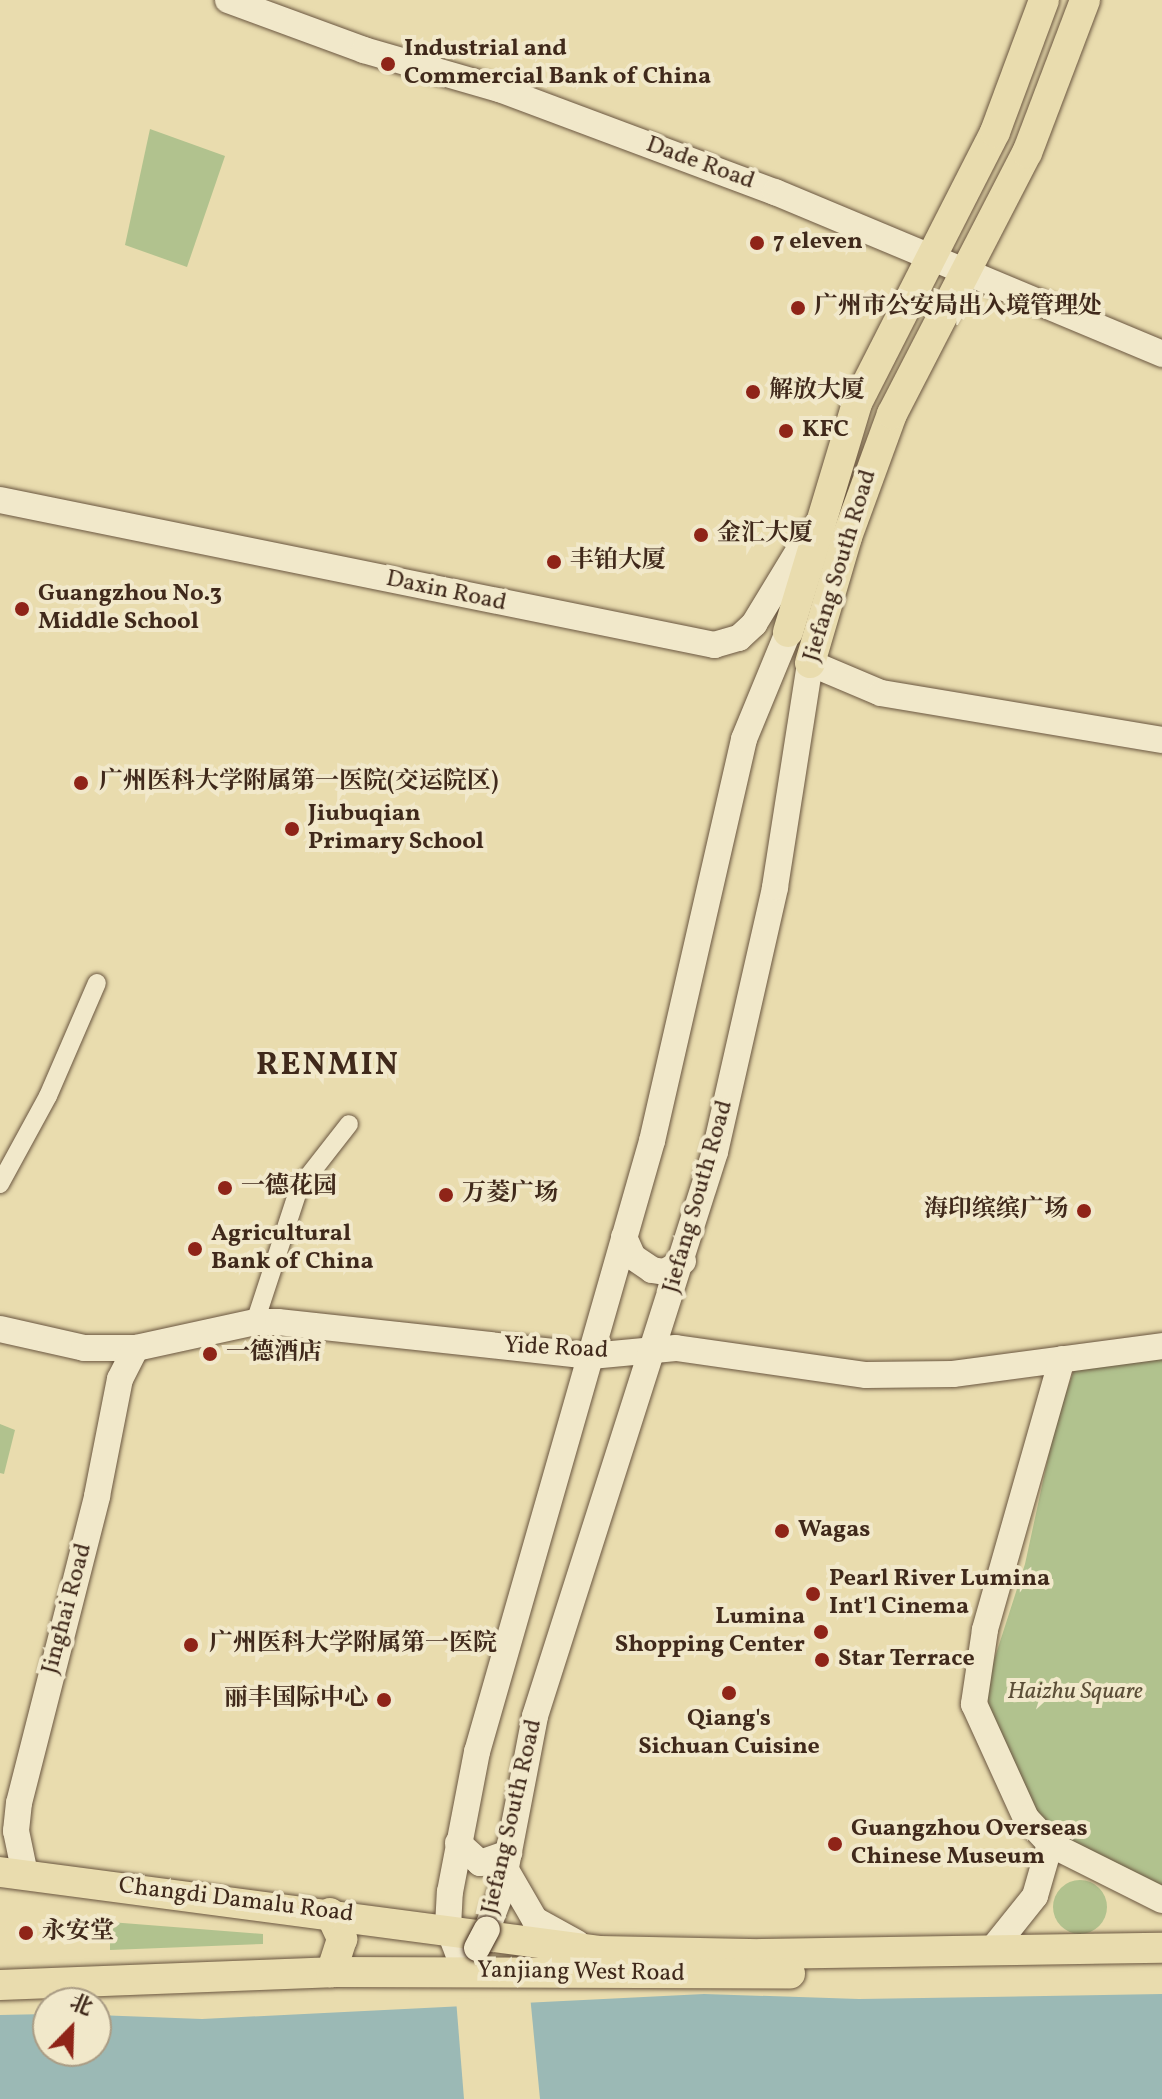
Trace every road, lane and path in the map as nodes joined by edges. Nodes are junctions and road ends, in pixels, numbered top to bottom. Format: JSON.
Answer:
{"nodes":[{"id":1,"x":228,"y":0,"type":"edge"},
{"id":2,"x":1044,"y":0,"type":"edge"},
{"id":3,"x":1085,"y":0,"type":"edge"},
{"id":4,"x":930,"y":254,"type":"junction"},
{"id":5,"x":964,"y":268,"type":"junction"},
{"id":6,"x":1162,"y":354,"type":"edge"},
{"id":7,"x":0,"y":500,"type":"edge"},
{"id":8,"x":823,"y":508,"type":"junction"},
{"id":9,"x":788,"y":632,"type":"joint"},
{"id":10,"x":810,"y":663,"type":"junction"},
{"id":11,"x":1162,"y":740,"type":"edge"},
{"id":12,"x":97,"y":983,"type":"dead end"},
{"id":13,"x":349,"y":1124,"type":"dead end"},
{"id":14,"x":0,"y":1184,"type":"edge"},
{"id":15,"x":624,"y":1237,"type":"junction"},
{"id":16,"x":683,"y":1261,"type":"junction"},
{"id":17,"x":255,"y":1322,"type":"junction"},
{"id":18,"x":0,"y":1329,"type":"edge"},
{"id":19,"x":1162,"y":1346,"type":"edge"},
{"id":20,"x":136,"y":1348,"type":"junction"},
{"id":21,"x":654,"y":1348,"type":"junction"},
{"id":22,"x":591,"y":1356,"type":"junction"},
{"id":23,"x":1062,"y":1359,"type":"junction"},
{"id":24,"x":458,"y":1843,"type":"junction"},
{"id":25,"x":1050,"y":1844,"type":"junction"},
{"id":26,"x":508,"y":1862,"type":"junction"},
{"id":27,"x":12,"y":1873,"type":"edge"},
{"id":28,"x":1162,"y":1900,"type":"edge"},
{"id":29,"x":330,"y":1913,"type":"junction"},
{"id":30,"x":448,"y":1927,"type":"junction"},
{"id":31,"x":1162,"y":1948,"type":"edge"},
{"id":32,"x":476,"y":1949,"type":"junction"},
{"id":33,"x":599,"y":1951,"type":"junction"},
{"id":34,"x":991,"y":1951,"type":"junction"},
{"id":35,"x":1162,"y":1963,"type":"edge"},
{"id":36,"x":331,"y":1972,"type":"junction"},
{"id":37,"x":0,"y":1985,"type":"edge"}],
"edges":[{"from":1,"to":4,"type":"main road","name":"Dade Road"},
{"from":2,"to":4,"type":"main road","name":"Jiefang South Road"},
{"from":3,"to":5,"type":"main road","name":"Jiefang South Road"},
{"from":4,"to":5,"type":"main road","name":"Dade Road"},
{"from":4,"to":8,"type":"main road","name":"Jiefang South Road"},
{"from":5,"to":6,"type":"main road","name":"Dade Road"},
{"from":5,"to":10,"type":"main road","name":"Jiefang South Road"},
{"from":7,"to":8,"type":"main road","name":"Daxin Road"},
{"from":8,"to":9,"type":"main road","name":"Jiefang South Road"},
{"from":9,"to":15,"type":"main road","name":"Jiefang South Road"},
{"from":10,"to":11,"type":"main road"},
{"from":10,"to":16,"type":"main road","name":"Jiefang South Road"},
{"from":12,"to":14,"type":"street"},
{"from":13,"to":17,"type":"street"},
{"from":15,"to":16,"type":"main road"},
{"from":15,"to":22,"type":"main road","name":"Jiefang South Road"},
{"from":16,"to":21,"type":"main road","name":"Jiefang South Road"},
{"from":17,"to":20,"type":"main road","name":"Yide Road"},
{"from":17,"to":22,"type":"main road","name":"Yide Road"},
{"from":18,"to":20,"type":"main road","name":"Yide Road"},
{"from":19,"to":23,"type":"main road","name":"Yide Road"},
{"from":20,"to":27,"type":"main road","name":"Jinghai Road"},
{"from":21,"to":22,"type":"main road","name":"Yide Road"},
{"from":21,"to":23,"type":"main road","name":"Yide Road"},
{"from":21,"to":26,"type":"main road","name":"Jiefang South Road"},
{"from":22,"to":24,"type":"main road","name":"Jiefang South Road"},
{"from":23,"to":25,"type":"main road"},
{"from":24,"to":26,"type":"main road"},
{"from":24,"to":30,"type":"main road","name":"Jiefang South Road"},
{"from":25,"to":28,"type":"main road"},
{"from":25,"to":34,"type":"main road"},
{"from":26,"to":32,"type":"main road","name":"Jiefang South Road"},
{"from":26,"to":33,"type":"main road"},
{"from":27,"to":29,"type":"main road","name":"Changdi Damalu Road"},
{"from":29,"to":30,"type":"main road","name":"Changdi Damalu Road"},
{"from":29,"to":36,"type":"main road"},
{"from":30,"to":32,"type":"main road","name":"Jiefang South Road"},
{"from":30,"to":33,"type":"main road","name":"Yanjiang West Road"},
{"from":31,"to":34,"type":"main road","name":"Yanjiang West Road"},
{"from":32,"to":35,"type":"main road","name":"Yanjiang West Road"},
{"from":32,"to":36,"type":"main road","name":"Yanjiang West Road"},
{"from":33,"to":34,"type":"main road","name":"Yanjiang West Road"},
{"from":36,"to":37,"type":"main road","name":"Yanjiang West Road"}]}
